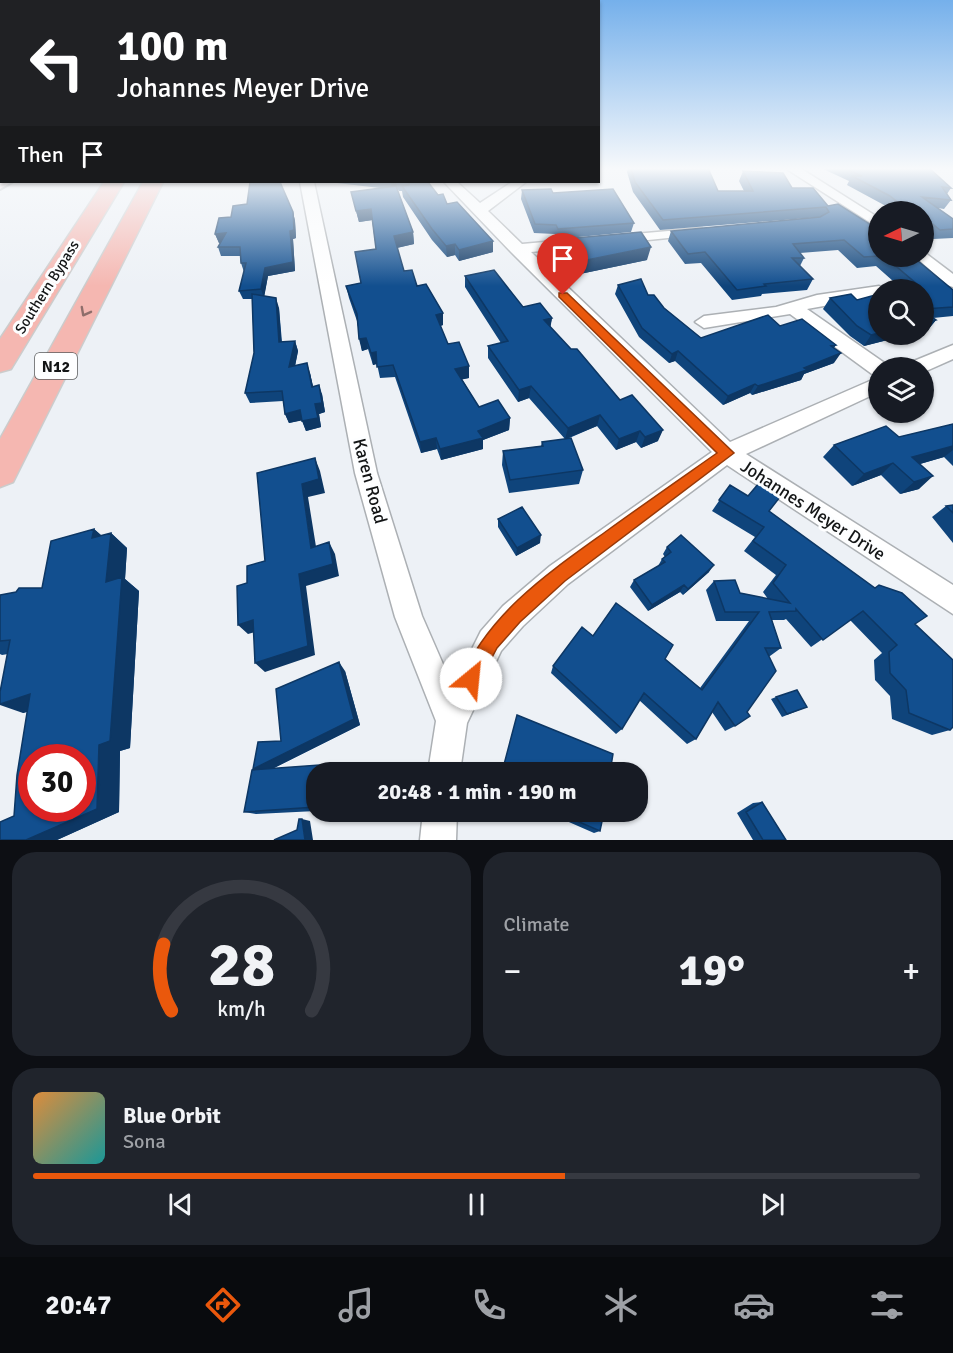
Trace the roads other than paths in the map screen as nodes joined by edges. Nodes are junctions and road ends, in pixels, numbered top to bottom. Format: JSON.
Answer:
{"nodes":[{"id":1,"x":98,"y":207,"type":"edge"},
{"id":2,"x":140,"y":207,"type":"edge"},
{"id":3,"x":312,"y":207,"type":"edge"},
{"id":4,"x":474,"y":207,"type":"edge"},
{"id":5,"x":485,"y":207,"type":"edge"},
{"id":6,"x":851,"y":207,"type":"edge"},
{"id":7,"x":478,"y":212,"type":"junction"},
{"id":8,"x":868,"y":218,"type":"edge"},
{"id":9,"x":717,"y":229,"type":"edge"},
{"id":10,"x":516,"y":249,"type":"junction"},
{"id":11,"x":934,"y":266,"type":"edge"},
{"id":12,"x":953,"y":282,"type":"edge"},
{"id":13,"x":868,"y":293,"type":"edge"},
{"id":14,"x":794,"y":308,"type":"junction"},
{"id":15,"x":704,"y":322,"type":"dead end"},
{"id":16,"x":953,"y":351,"type":"edge"},
{"id":17,"x":934,"y":360,"type":"edge"},
{"id":18,"x":868,"y":361,"type":"edge"},
{"id":19,"x":0,"y":362,"type":"edge"},
{"id":20,"x":868,"y":389,"type":"edge"},
{"id":21,"x":727,"y":453,"type":"junction"},
{"id":22,"x":0,"y":471,"type":"edge"},
{"id":23,"x":953,"y":601,"type":"edge"},
{"id":24,"x":452,"y":721,"type":"junction"},
{"id":25,"x":446,"y":762,"type":"edge"},
{"id":26,"x":439,"y":822,"type":"edge"},
{"id":27,"x":438,"y":840,"type":"edge"}],
"edges":[{"from":1,"to":19,"type":"highway","name":"Southern Bypass","number":"N12"},
{"from":2,"to":22,"type":"highway","number":"N12","one_way":true},
{"from":3,"to":24,"type":"street","name":"Karen Road"},
{"from":4,"to":7,"type":"street","name":"Johannes Meyer Drive"},
{"from":5,"to":7,"type":"street"},
{"from":6,"to":8,"type":"street"},
{"from":7,"to":10,"type":"street","name":"Johannes Meyer Drive"},
{"from":9,"to":10,"type":"street"},
{"from":10,"to":21,"type":"street","name":"Johannes Meyer Drive"},
{"from":11,"to":12,"type":"street"},
{"from":13,"to":14,"type":"street"},
{"from":14,"to":15,"type":"street"},
{"from":14,"to":18,"type":"street"},
{"from":16,"to":17,"type":"street"},
{"from":20,"to":21,"type":"street"},
{"from":21,"to":23,"type":"street","name":"Johannes Meyer Drive"},
{"from":21,"to":24,"type":"street"},
{"from":24,"to":25,"type":"street"},
{"from":26,"to":27,"type":"street"}]}
